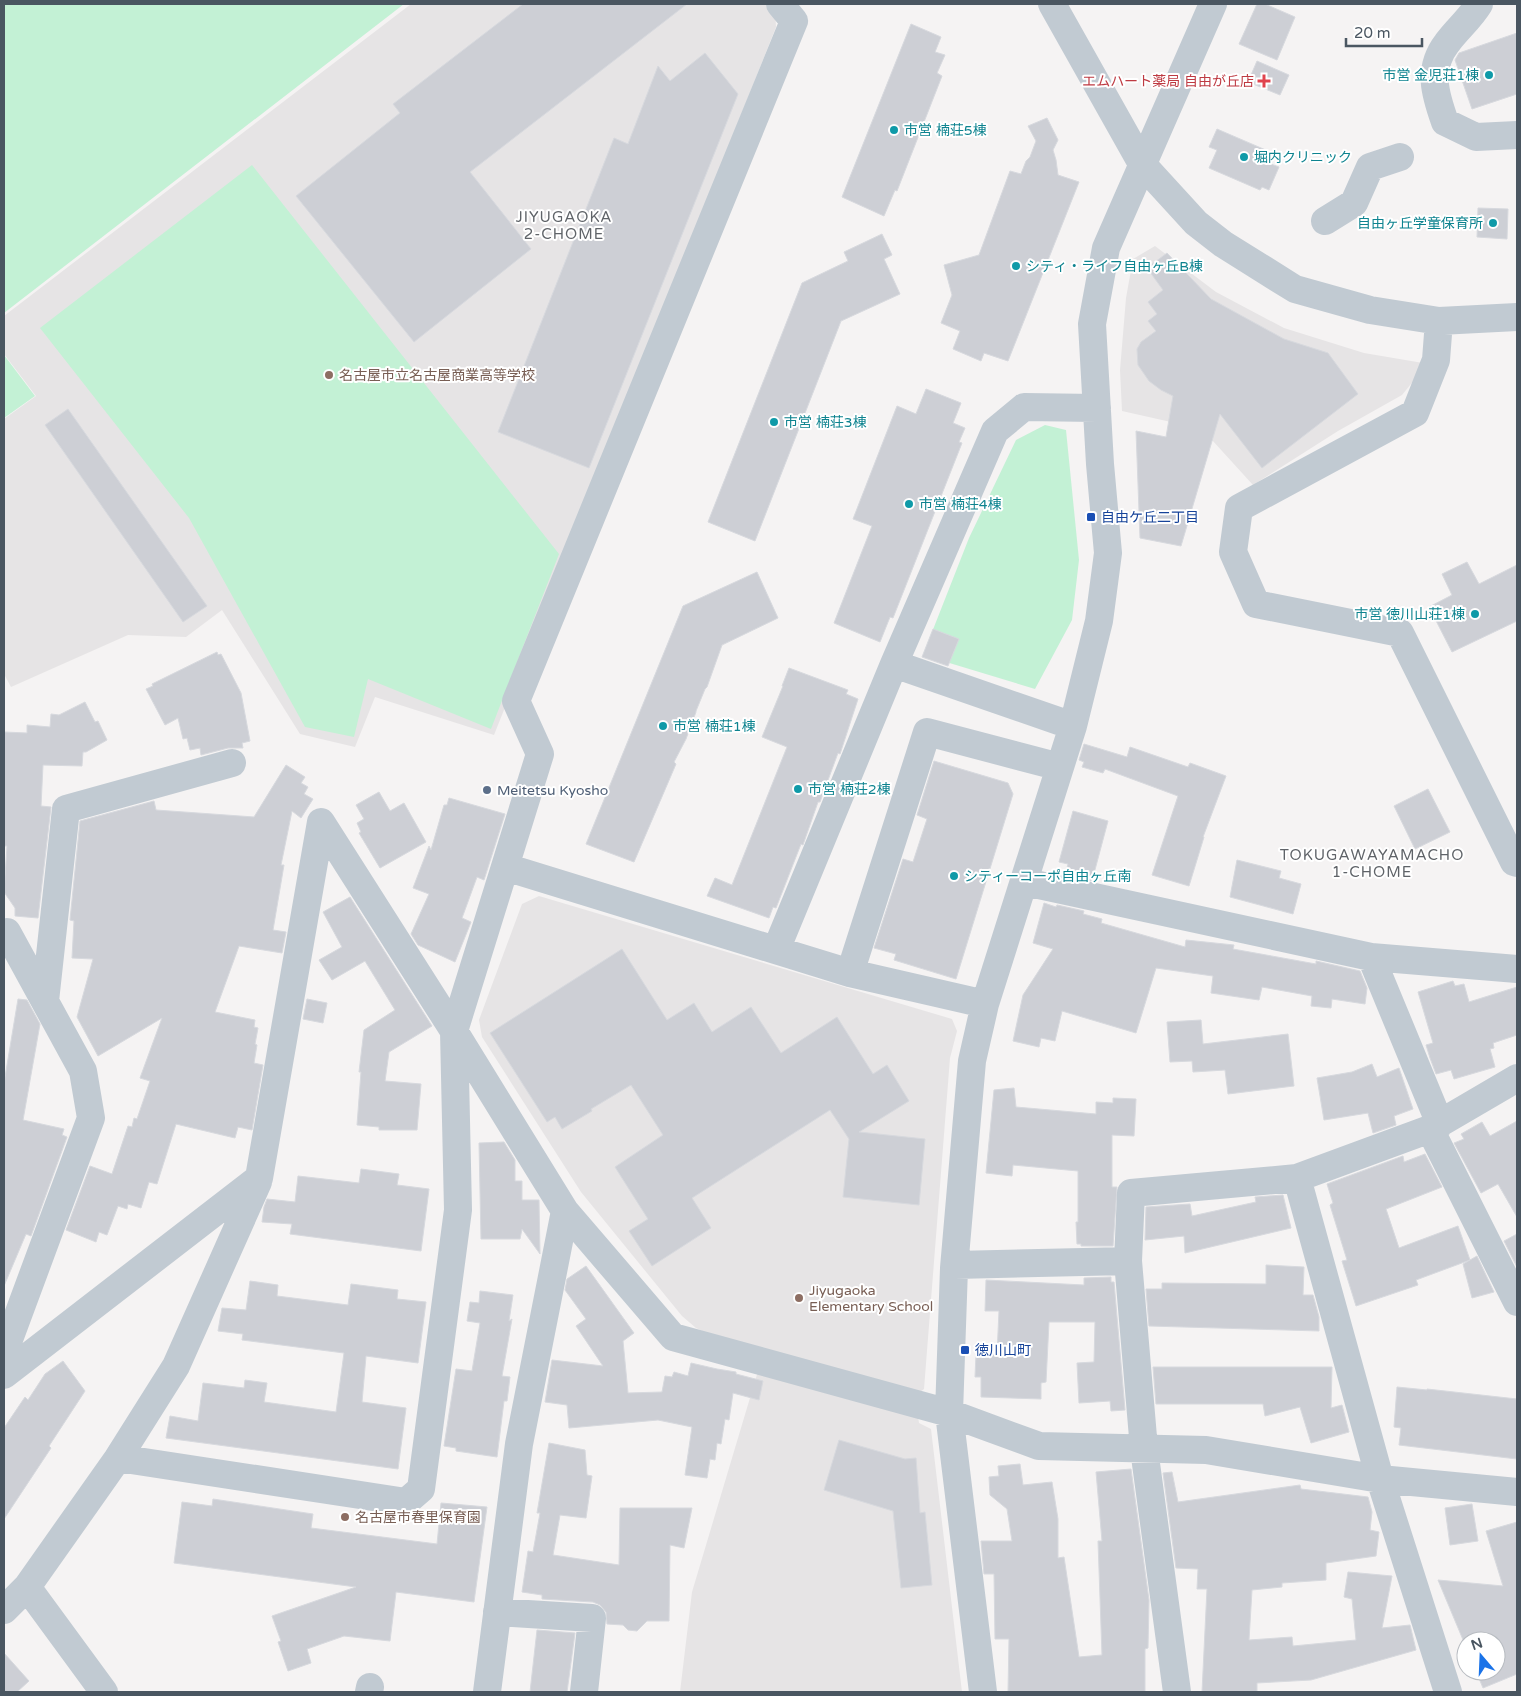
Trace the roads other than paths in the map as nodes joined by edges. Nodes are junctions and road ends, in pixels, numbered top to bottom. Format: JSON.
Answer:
{"nodes":[{"id":1,"x":780,"y":4,"type":"edge"},
{"id":2,"x":1052,"y":4,"type":"edge"},
{"id":3,"x":1213,"y":4,"type":"edge"},
{"id":4,"x":1480,"y":4,"type":"edge"},
{"id":5,"x":1517,"y":135,"type":"edge"},
{"id":6,"x":1400,"y":156,"type":"dead end"},
{"id":7,"x":1142,"y":164,"type":"junction"},
{"id":8,"x":1325,"y":221,"type":"dead end"},
{"id":9,"x":1517,"y":317,"type":"edge"},
{"id":10,"x":1439,"y":321,"type":"junction"},
{"id":11,"x":1097,"y":408,"type":"junction"},
{"id":12,"x":894,"y":664,"type":"junction"},
{"id":13,"x":1073,"y":726,"type":"junction"},
{"id":14,"x":232,"y":763,"type":"dead end"},
{"id":15,"x":1060,"y":767,"type":"junction"},
{"id":16,"x":1517,"y":863,"type":"edge"},
{"id":17,"x":506,"y":867,"type":"junction"},
{"id":18,"x":1025,"y":882,"type":"junction"},
{"id":19,"x":5,"y":935,"type":"edge"},
{"id":20,"x":776,"y":950,"type":"junction"},
{"id":21,"x":1371,"y":957,"type":"junction"},
{"id":22,"x":1517,"y":969,"type":"edge"},
{"id":23,"x":850,"y":973,"type":"junction"},
{"id":24,"x":45,"y":1001,"type":"junction"},
{"id":25,"x":985,"y":1004,"type":"junction"},
{"id":26,"x":454,"y":1031,"type":"junction"},
{"id":27,"x":1517,"y":1078,"type":"edge"},
{"id":28,"x":1435,"y":1126,"type":"junction"},
{"id":29,"x":259,"y":1178,"type":"junction"},
{"id":30,"x":1297,"y":1178,"type":"junction"},
{"id":31,"x":565,"y":1211,"type":"junction"},
{"id":32,"x":1128,"y":1261,"type":"junction"},
{"id":33,"x":955,"y":1265,"type":"junction"},
{"id":34,"x":1517,"y":1302,"type":"edge"},
{"id":35,"x":4,"y":1353,"type":"edge"},
{"id":36,"x":4,"y":1375,"type":"edge"},
{"id":37,"x":949,"y":1413,"type":"junction"},
{"id":38,"x":1144,"y":1449,"type":"junction"},
{"id":39,"x":118,"y":1458,"type":"junction"},
{"id":40,"x":1380,"y":1479,"type":"junction"},
{"id":41,"x":1517,"y":1492,"type":"edge"},
{"id":42,"x":27,"y":1587,"type":"junction"},
{"id":43,"x":4,"y":1610,"type":"edge"},
{"id":44,"x":497,"y":1612,"type":"junction"},
{"id":45,"x":104,"y":1692,"type":"edge"},
{"id":46,"x":487,"y":1692,"type":"edge"},
{"id":47,"x":584,"y":1692,"type":"edge"},
{"id":48,"x":983,"y":1692,"type":"edge"},
{"id":49,"x":1177,"y":1692,"type":"edge"},
{"id":50,"x":1448,"y":1692,"type":"edge"}],
"edges":[{"from":1,"to":17,"type":"street"},
{"from":2,"to":7,"type":"street"},
{"from":3,"to":7,"type":"street"},
{"from":4,"to":5,"type":"street"},
{"from":6,"to":8,"type":"street"},
{"from":7,"to":10,"type":"street"},
{"from":7,"to":11,"type":"street"},
{"from":9,"to":10,"type":"street"},
{"from":10,"to":16,"type":"street"},
{"from":11,"to":12,"type":"street"},
{"from":11,"to":13,"type":"street"},
{"from":12,"to":13,"type":"street"},
{"from":12,"to":20,"type":"street"},
{"from":13,"to":15,"type":"street"},
{"from":14,"to":24,"type":"street"},
{"from":15,"to":18,"type":"street"},
{"from":15,"to":23,"type":"street"},
{"from":17,"to":20,"type":"street"},
{"from":17,"to":26,"type":"street"},
{"from":18,"to":21,"type":"street"},
{"from":18,"to":25,"type":"street"},
{"from":19,"to":24,"type":"street"},
{"from":20,"to":23,"type":"street"},
{"from":21,"to":22,"type":"street"},
{"from":21,"to":28,"type":"street"},
{"from":23,"to":25,"type":"street"},
{"from":24,"to":35,"type":"street"},
{"from":25,"to":33,"type":"street"},
{"from":26,"to":29,"type":"street"},
{"from":26,"to":31,"type":"street"},
{"from":26,"to":39,"type":"street"},
{"from":27,"to":28,"type":"street"},
{"from":28,"to":30,"type":"street"},
{"from":28,"to":34,"type":"street"},
{"from":29,"to":36,"type":"street"},
{"from":29,"to":39,"type":"street"},
{"from":30,"to":32,"type":"street"},
{"from":30,"to":40,"type":"street"},
{"from":31,"to":37,"type":"street"},
{"from":31,"to":44,"type":"street"},
{"from":32,"to":33,"type":"street"},
{"from":32,"to":38,"type":"street"},
{"from":33,"to":37,"type":"street"},
{"from":37,"to":38,"type":"street"},
{"from":37,"to":48,"type":"street"},
{"from":38,"to":40,"type":"street"},
{"from":38,"to":49,"type":"street"},
{"from":39,"to":42,"type":"street"},
{"from":40,"to":41,"type":"street"},
{"from":40,"to":50,"type":"street"},
{"from":42,"to":43,"type":"street"},
{"from":42,"to":45,"type":"street"},
{"from":44,"to":46,"type":"street"},
{"from":44,"to":47,"type":"street"}]}
